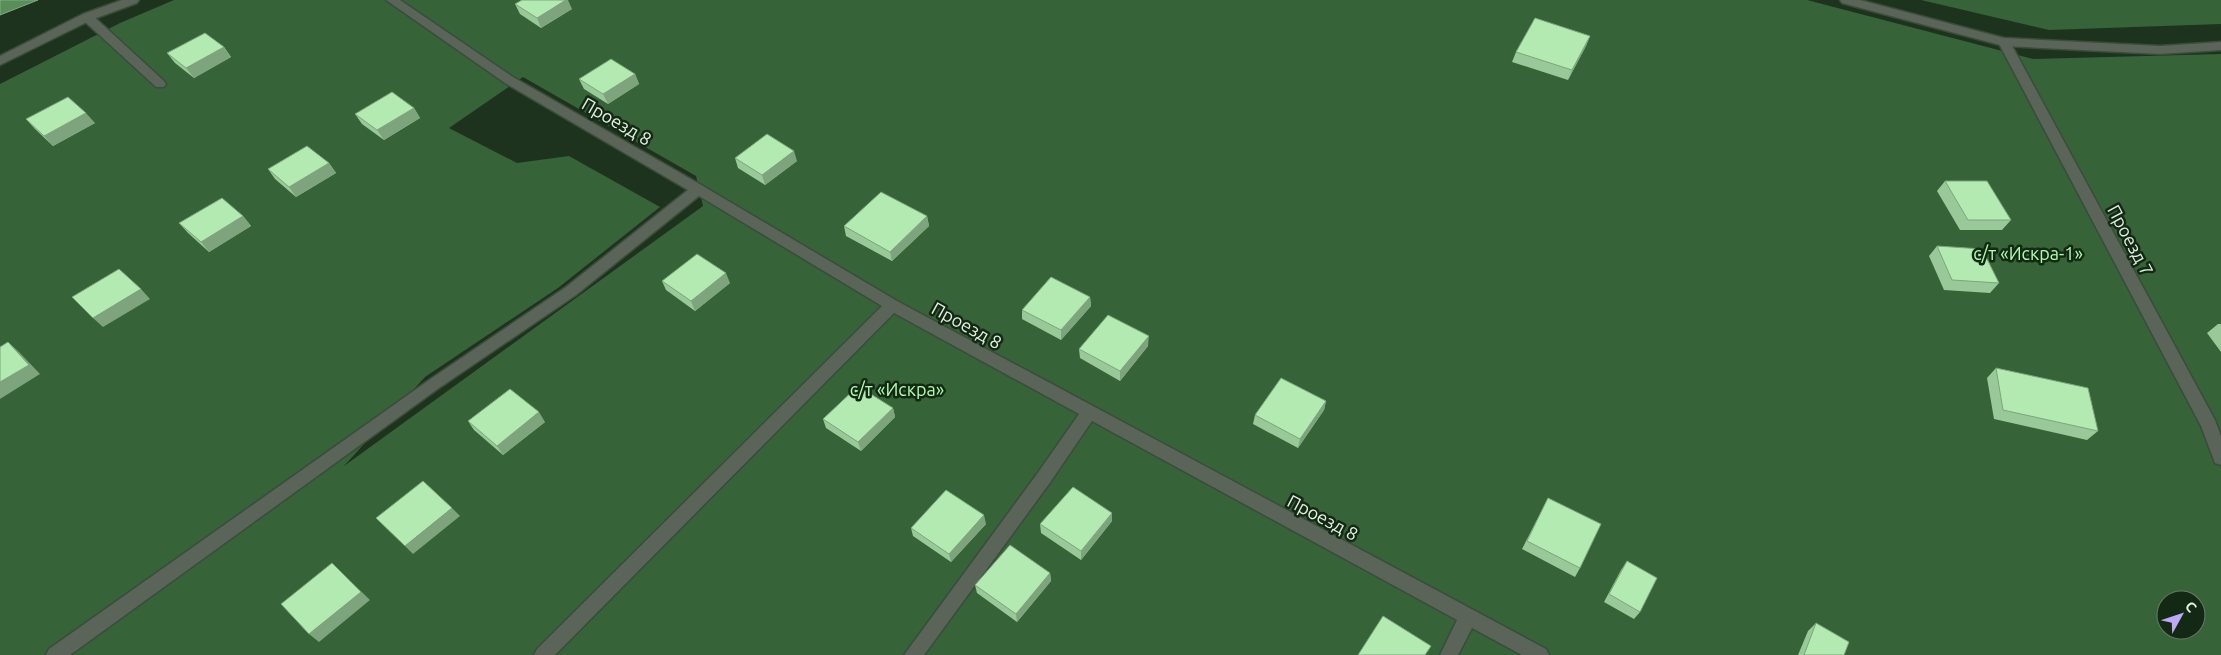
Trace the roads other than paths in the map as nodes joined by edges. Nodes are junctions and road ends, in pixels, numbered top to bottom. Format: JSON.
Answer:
{"nodes":[{"id":1,"x":133,"y":0,"type":"edge"},
{"id":2,"x":392,"y":0,"type":"edge"},
{"id":3,"x":1846,"y":0,"type":"edge"},
{"id":4,"x":87,"y":17,"type":"junction"},
{"id":5,"x":2004,"y":42,"type":"junction"},
{"id":6,"x":2221,"y":46,"type":"edge"},
{"id":7,"x":0,"y":60,"type":"edge"},
{"id":8,"x":160,"y":84,"type":"dead end"},
{"id":9,"x":698,"y":189,"type":"junction"},
{"id":10,"x":892,"y":305,"type":"junction"},
{"id":11,"x":1088,"y":413,"type":"junction"},
{"id":12,"x":2221,"y":458,"type":"edge"},
{"id":13,"x":1468,"y":616,"type":"junction"},
{"id":14,"x":54,"y":655,"type":"edge"},
{"id":15,"x":543,"y":655,"type":"edge"},
{"id":16,"x":913,"y":655,"type":"edge"},
{"id":17,"x":1449,"y":655,"type":"edge"},
{"id":18,"x":1540,"y":655,"type":"edge"}],
"edges":[{"from":1,"to":4,"type":"street"},
{"from":2,"to":9,"type":"street","name":"Проезд 8"},
{"from":3,"to":5,"type":"street"},
{"from":4,"to":7,"type":"street"},
{"from":4,"to":8,"type":"street"},
{"from":5,"to":6,"type":"street"},
{"from":5,"to":12,"type":"street","name":"Проезд 7"},
{"from":9,"to":10,"type":"street","name":"Проезд 8"},
{"from":9,"to":14,"type":"street"},
{"from":10,"to":11,"type":"street","name":"Проезд 8"},
{"from":10,"to":15,"type":"street"},
{"from":11,"to":13,"type":"street","name":"Проезд 8"},
{"from":11,"to":16,"type":"street"},
{"from":13,"to":17,"type":"street"},
{"from":13,"to":18,"type":"street","name":"Проезд 8"}]}
